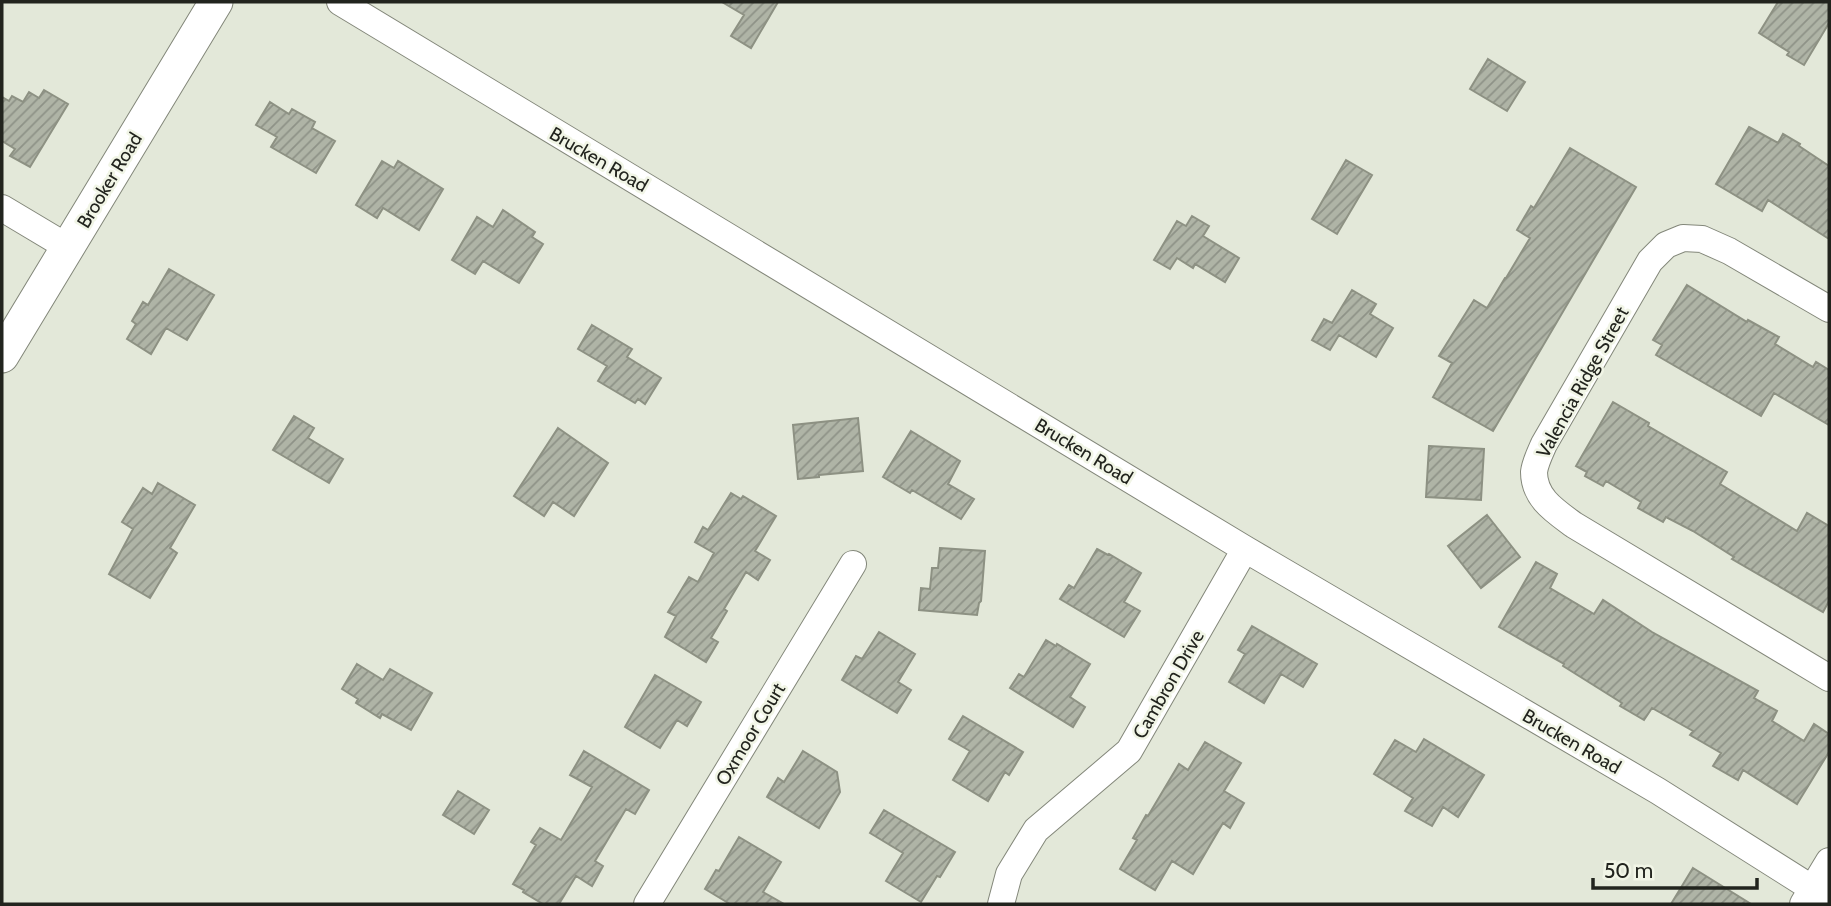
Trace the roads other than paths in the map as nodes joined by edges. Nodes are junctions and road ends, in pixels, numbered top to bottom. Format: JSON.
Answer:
{"nodes":[{"id":1,"x":216,"y":2,"type":"edge"},
{"id":2,"x":340,"y":2,"type":"edge"},
{"id":3,"x":2,"y":208,"type":"edge"},
{"id":4,"x":68,"y":248,"type":"junction"},
{"id":5,"x":1829,"y":309,"type":"edge"},
{"id":6,"x":2,"y":356,"type":"edge"},
{"id":7,"x":1245,"y":549,"type":"junction"},
{"id":8,"x":853,"y":564,"type":"dead end"},
{"id":9,"x":1829,"y":678,"type":"edge"},
{"id":10,"x":1829,"y":861,"type":"edge"},
{"id":11,"x":1814,"y":897,"type":"edge"},
{"id":12,"x":647,"y":904,"type":"edge"},
{"id":13,"x":1002,"y":904,"type":"edge"}],
"edges":[{"from":1,"to":4,"type":"street","name":"Brooker Road"},
{"from":2,"to":7,"type":"street","name":"Brucken Road"},
{"from":3,"to":4,"type":"street"},
{"from":4,"to":6,"type":"street","name":"Brooker Road"},
{"from":5,"to":9,"type":"street","name":"Valencia Ridge Street"},
{"from":7,"to":11,"type":"street","name":"Brucken Road"},
{"from":7,"to":13,"type":"street","name":"Cambron Drive"},
{"from":8,"to":12,"type":"street","name":"Oxmoor Court"},
{"from":10,"to":11,"type":"street"}]}
